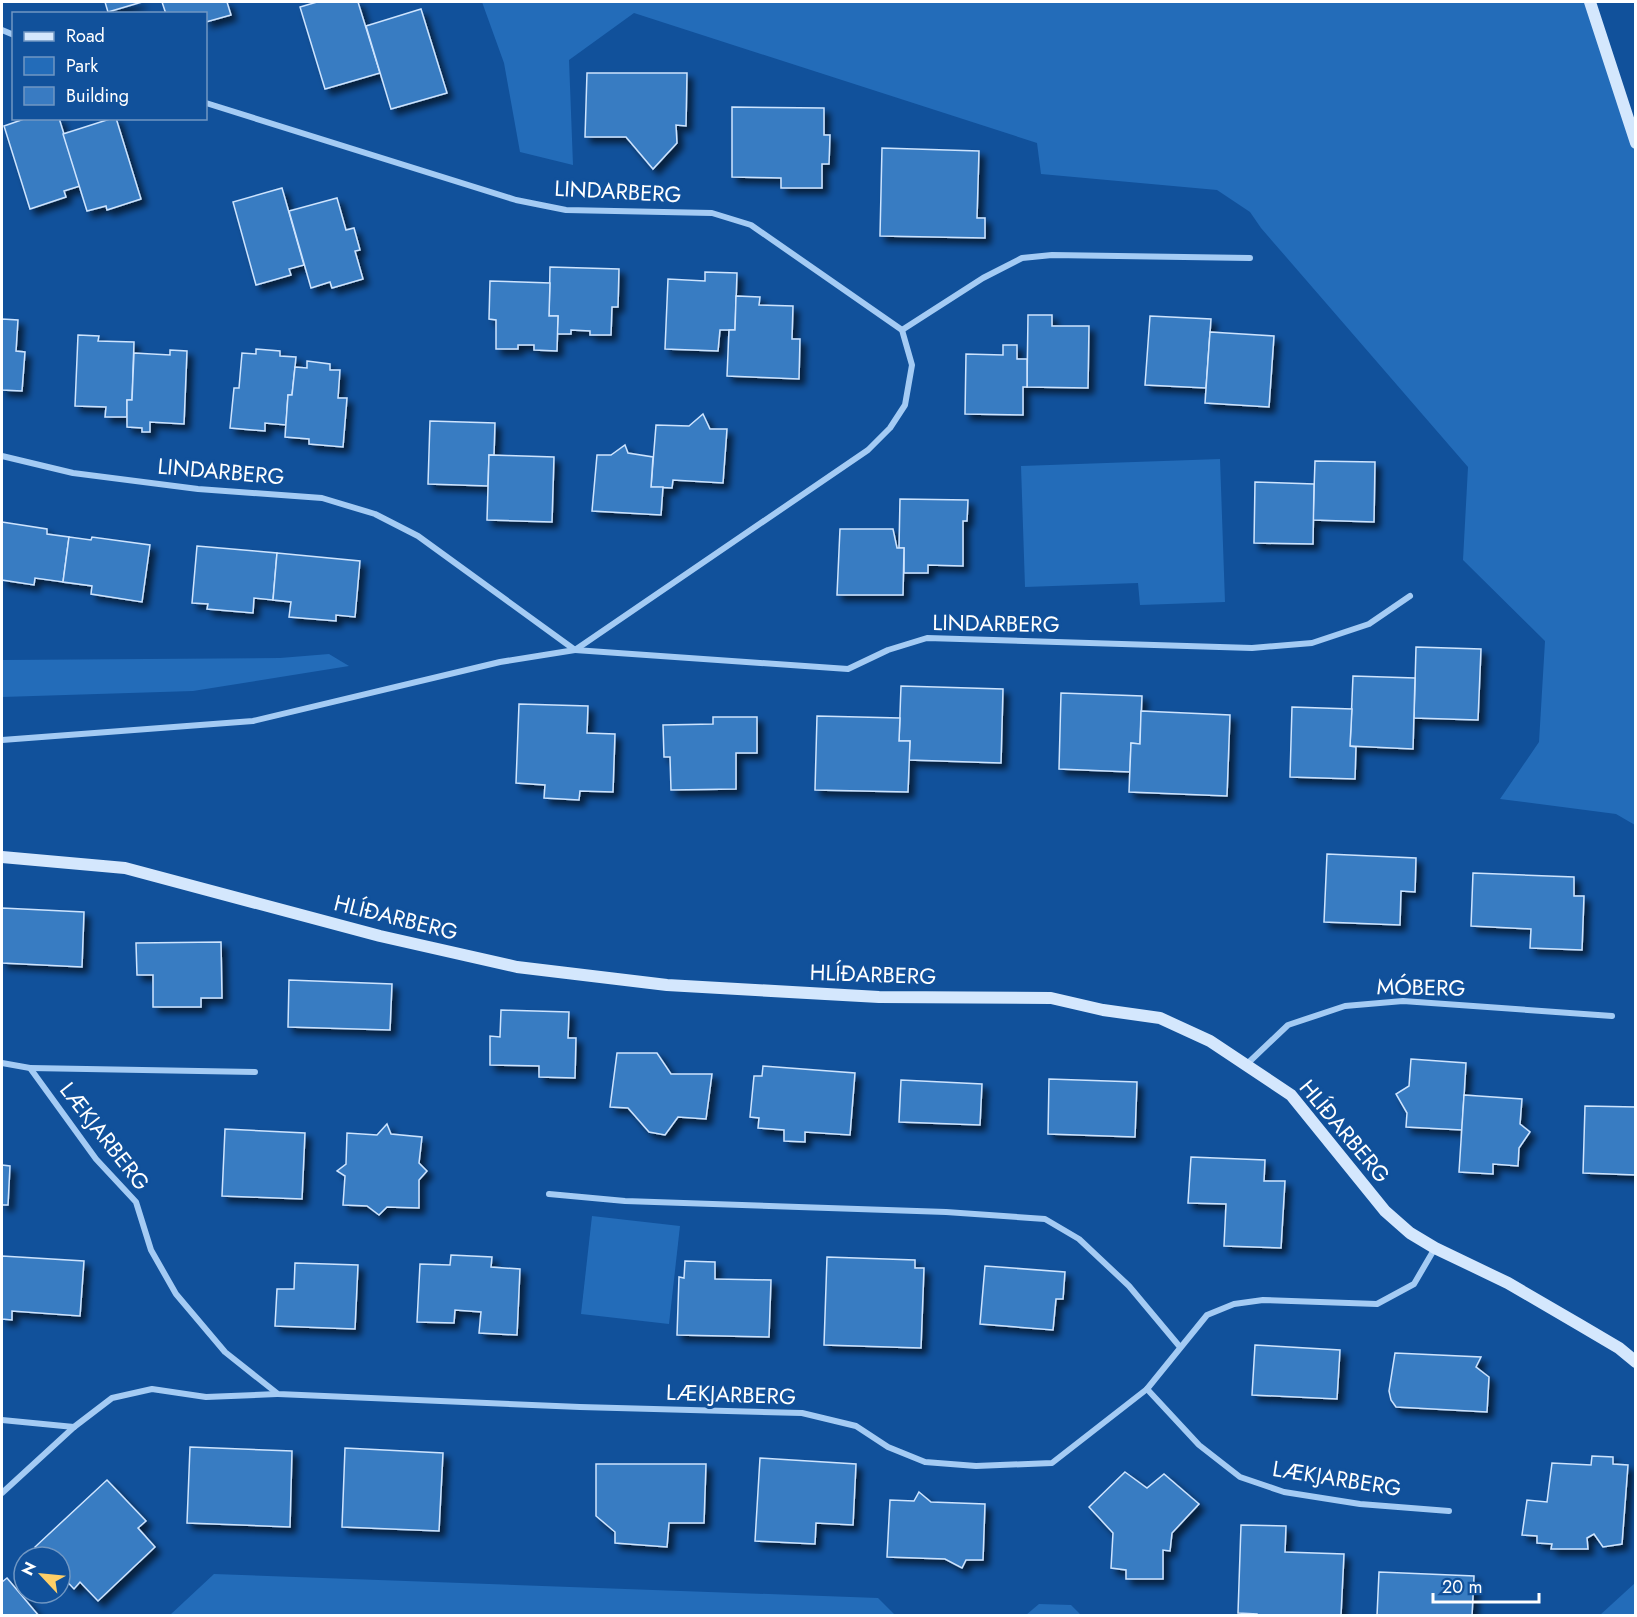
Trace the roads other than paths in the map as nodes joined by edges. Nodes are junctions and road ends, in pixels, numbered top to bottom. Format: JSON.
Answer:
{"nodes":[{"id":1,"x":1590,"y":2,"type":"edge"},
{"id":2,"x":207,"y":103,"type":"edge"},
{"id":3,"x":1635,"y":142,"type":"edge"},
{"id":4,"x":1250,"y":258,"type":"dead end"},
{"id":5,"x":902,"y":330,"type":"junction"},
{"id":6,"x":2,"y":456,"type":"edge"},
{"id":7,"x":1410,"y":596,"type":"dead end"},
{"id":8,"x":575,"y":650,"type":"junction"},
{"id":9,"x":2,"y":740,"type":"edge"},
{"id":10,"x":2,"y":857,"type":"edge"},
{"id":11,"x":1612,"y":1016,"type":"dead end"},
{"id":12,"x":2,"y":1063,"type":"edge"},
{"id":13,"x":1247,"y":1064,"type":"junction"},
{"id":14,"x":30,"y":1068,"type":"junction"},
{"id":15,"x":255,"y":1072,"type":"dead end"},
{"id":16,"x":549,"y":1194,"type":"dead end"},
{"id":17,"x":1435,"y":1248,"type":"junction"},
{"id":18,"x":1180,"y":1347,"type":"junction"},
{"id":19,"x":1635,"y":1362,"type":"edge"},
{"id":20,"x":1147,"y":1389,"type":"junction"},
{"id":21,"x":278,"y":1394,"type":"junction"},
{"id":22,"x":2,"y":1420,"type":"edge"},
{"id":23,"x":74,"y":1427,"type":"junction"},
{"id":24,"x":2,"y":1493,"type":"edge"},
{"id":25,"x":1449,"y":1511,"type":"dead end"}],
"edges":[{"from":1,"to":3,"type":"street"},
{"from":2,"to":5,"type":"street","name":"LINDARBERG"},
{"from":4,"to":5,"type":"street"},
{"from":5,"to":8,"type":"street","name":"LINDARBERG"},
{"from":6,"to":8,"type":"street","name":"LINDARBERG"},
{"from":7,"to":8,"type":"street","name":"LINDARBERG"},
{"from":8,"to":9,"type":"street","name":"LINDARBERG"},
{"from":10,"to":13,"type":"street","name":"HLÍÐARBERG"},
{"from":11,"to":13,"type":"street","name":"MÓBERG"},
{"from":12,"to":14,"type":"street","name":"LÆKJARBERG"},
{"from":13,"to":17,"type":"street","name":"HLÍÐARBERG"},
{"from":14,"to":15,"type":"street","name":"LÆKJARBERG"},
{"from":14,"to":21,"type":"street","name":"LÆKJARBERG"},
{"from":16,"to":18,"type":"street"},
{"from":17,"to":18,"type":"street","name":"LÆKJARBERG"},
{"from":17,"to":19,"type":"street","name":"HLÍÐARBERG"},
{"from":18,"to":20,"type":"street","name":"LÆKJARBERG"},
{"from":20,"to":21,"type":"street","name":"LÆKJARBERG"},
{"from":20,"to":25,"type":"street","name":"LÆKJARBERG"},
{"from":21,"to":23,"type":"street","name":"LÆKJARBERG"},
{"from":22,"to":23,"type":"street"},
{"from":23,"to":24,"type":"street","name":"LÆKJARBERG"}]}
